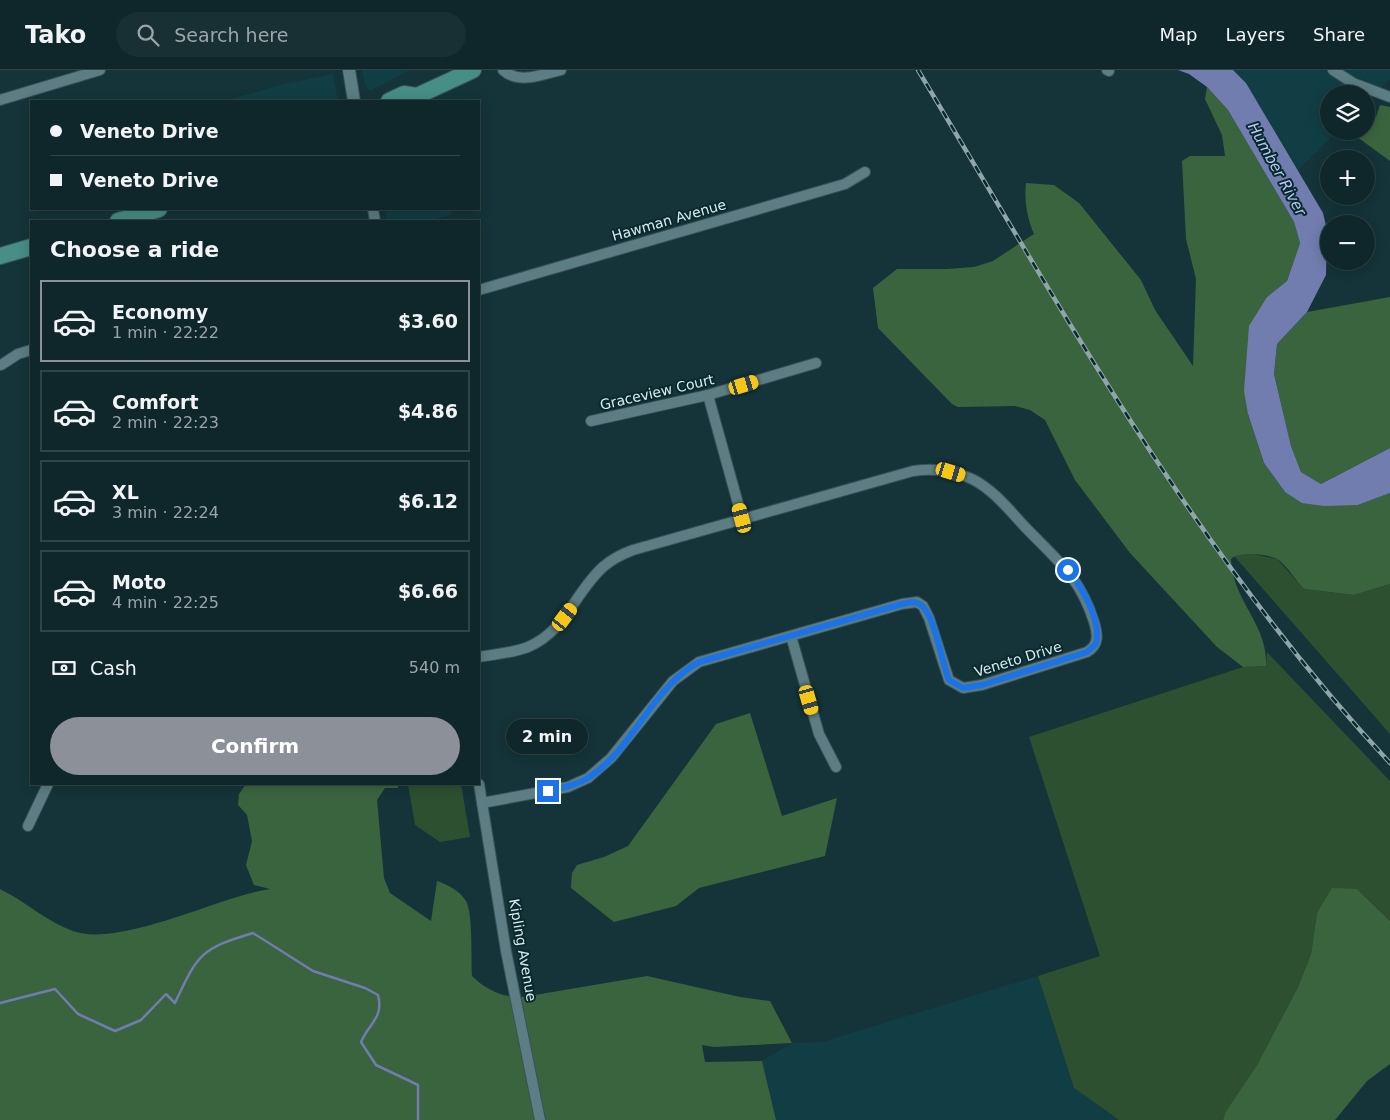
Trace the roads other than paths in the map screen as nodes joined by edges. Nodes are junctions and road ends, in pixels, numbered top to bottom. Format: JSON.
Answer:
{"nodes":[{"id":1,"x":100,"y":70,"type":"edge"},
{"id":2,"x":349,"y":70,"type":"edge"},
{"id":3,"x":473,"y":70,"type":"edge"},
{"id":4,"x":503,"y":70,"type":"edge"},
{"id":5,"x":561,"y":70,"type":"edge"},
{"id":6,"x":1333,"y":70,"type":"edge"},
{"id":7,"x":1390,"y":97,"type":"edge"},
{"id":8,"x":416,"y":99,"type":"edge"},
{"id":9,"x":0,"y":100,"type":"edge"},
{"id":10,"x":354,"y":100,"type":"edge"},
{"id":11,"x":391,"y":100,"type":"edge"},
{"id":12,"x":865,"y":172,"type":"dead end"},
{"id":13,"x":156,"y":210,"type":"edge"},
{"id":14,"x":121,"y":220,"type":"edge"},
{"id":15,"x":30,"y":247,"type":"edge"},
{"id":16,"x":0,"y":256,"type":"edge"},
{"id":17,"x":480,"y":290,"type":"edge"},
{"id":18,"x":30,"y":350,"type":"edge"},
{"id":19,"x":816,"y":363,"type":"dead end"},
{"id":20,"x":1,"y":366,"type":"edge"},
{"id":21,"x":708,"y":395,"type":"junction"},
{"id":22,"x":590,"y":421,"type":"dead end"},
{"id":23,"x":742,"y":518,"type":"junction"},
{"id":24,"x":791,"y":636,"type":"junction"},
{"id":25,"x":480,"y":657,"type":"edge"},
{"id":26,"x":836,"y":767,"type":"dead end"},
{"id":27,"x":48,"y":785,"type":"edge"},
{"id":28,"x":479,"y":785,"type":"edge"},
{"id":29,"x":482,"y":803,"type":"junction"},
{"id":30,"x":28,"y":826,"type":"dead end"},
{"id":31,"x":540,"y":1120,"type":"edge"}],
"edges":[{"from":1,"to":9,"type":"street"},
{"from":2,"to":10,"type":"street"},
{"from":3,"to":8,"type":"main road"},
{"from":4,"to":5,"type":"street"},
{"from":6,"to":7,"type":"street"},
{"from":8,"to":11,"type":"main road"},
{"from":12,"to":17,"type":"street","name":"Hawman Avenue"},
{"from":13,"to":14,"type":"main road"},
{"from":15,"to":16,"type":"main road"},
{"from":18,"to":20,"type":"street"},
{"from":19,"to":21,"type":"street","name":"Graceview Court"},
{"from":21,"to":22,"type":"street","name":"Graceview Court"},
{"from":21,"to":23,"type":"street"},
{"from":23,"to":24,"type":"street","name":"Veneto Drive"},
{"from":23,"to":25,"type":"street","name":"Veneto Drive"},
{"from":24,"to":26,"type":"street"},
{"from":24,"to":29,"type":"street","name":"Veneto Drive"},
{"from":27,"to":30,"type":"street"},
{"from":28,"to":29,"type":"street","name":"Kipling Avenue"},
{"from":29,"to":31,"type":"street","name":"Kipling Avenue"}]}
